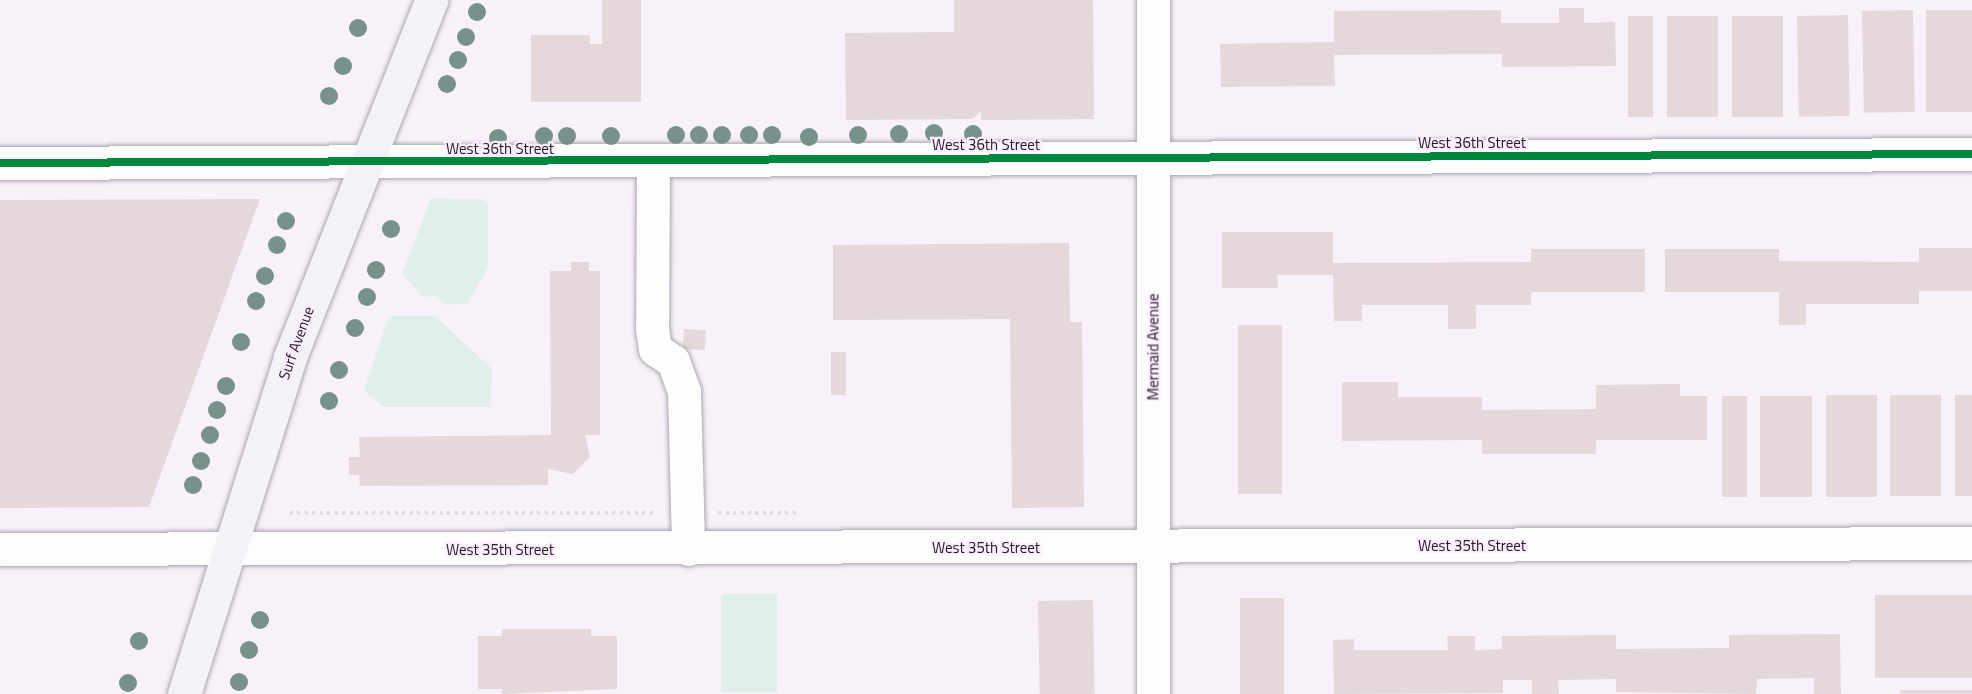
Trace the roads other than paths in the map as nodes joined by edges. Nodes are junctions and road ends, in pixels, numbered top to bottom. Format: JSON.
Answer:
{"nodes":[{"id":1,"x":431,"y":0,"type":"edge"},
{"id":2,"x":1153,"y":0,"type":"edge"},
{"id":3,"x":1972,"y":154,"type":"edge"},
{"id":4,"x":1153,"y":158,"type":"junction"},
{"id":5,"x":653,"y":161,"type":"junction"},
{"id":6,"x":0,"y":163,"type":"edge"},
{"id":7,"x":363,"y":164,"type":"junction"},
{"id":8,"x":1972,"y":543,"type":"edge"},
{"id":9,"x":1153,"y":547,"type":"junction"},
{"id":10,"x":0,"y":549,"type":"edge"},
{"id":11,"x":688,"y":549,"type":"junction"},
{"id":12,"x":227,"y":550,"type":"junction"},
{"id":13,"x":184,"y":694,"type":"edge"},
{"id":14,"x":1153,"y":694,"type":"edge"}],
"edges":[{"from":1,"to":7,"type":"main road","name":"Surf Avenue"},
{"from":2,"to":4,"type":"street","name":"Mermaid Avenue"},
{"from":3,"to":4,"type":"street","name":"West 36th Street"},
{"from":4,"to":5,"type":"street","name":"West 36th Street"},
{"from":4,"to":9,"type":"street","name":"Mermaid Avenue"},
{"from":5,"to":7,"type":"street","name":"West 36th Street"},
{"from":5,"to":11,"type":"street"},
{"from":6,"to":7,"type":"street","name":"West 36th Street"},
{"from":7,"to":12,"type":"main road","name":"Surf Avenue"},
{"from":8,"to":9,"type":"street","name":"West 35th Street"},
{"from":9,"to":11,"type":"street","name":"West 35th Street"},
{"from":9,"to":14,"type":"street","name":"Mermaid Avenue"},
{"from":10,"to":12,"type":"street","name":"West 35th Street"},
{"from":11,"to":12,"type":"street","name":"West 35th Street"},
{"from":12,"to":13,"type":"main road","name":"Surf Avenue"}]}
